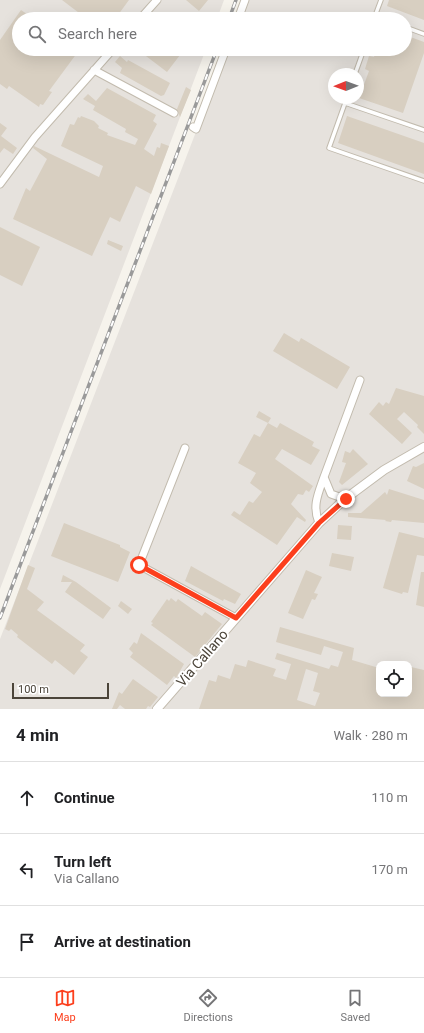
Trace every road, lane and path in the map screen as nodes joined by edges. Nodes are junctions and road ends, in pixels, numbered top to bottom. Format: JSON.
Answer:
{"nodes":[{"id":1,"x":157,"y":0,"type":"edge"},
{"id":2,"x":245,"y":0,"type":"edge"},
{"id":3,"x":381,"y":0,"type":"edge"},
{"id":4,"x":146,"y":12,"type":"edge"},
{"id":5,"x":241,"y":12,"type":"edge"},
{"id":6,"x":377,"y":12,"type":"edge"},
{"id":7,"x":412,"y":30,"type":"edge"},
{"id":8,"x":424,"y":34,"type":"edge"},
{"id":9,"x":107,"y":56,"type":"edge"},
{"id":10,"x":223,"y":56,"type":"edge"},
{"id":11,"x":361,"y":56,"type":"edge"},
{"id":12,"x":357,"y":68,"type":"edge"},
{"id":13,"x":94,"y":70,"type":"junction"},
{"id":14,"x":345,"y":104,"type":"edge"},
{"id":15,"x":348,"y":104,"type":"edge"},
{"id":16,"x":174,"y":113,"type":"dead end"},
{"id":17,"x":193,"y":127,"type":"dead end"},
{"id":18,"x":424,"y":130,"type":"edge"},
{"id":19,"x":424,"y":181,"type":"edge"},
{"id":20,"x":0,"y":184,"type":"edge"},
{"id":21,"x":360,"y":380,"type":"dead end"},
{"id":22,"x":424,"y":447,"type":"edge"},
{"id":23,"x":185,"y":448,"type":"dead end"},
{"id":24,"x":324,"y":477,"type":"junction"},
{"id":25,"x":346,"y":499,"type":"junction"},
{"id":26,"x":319,"y":523,"type":"junction"},
{"id":27,"x":236,"y":618,"type":"junction"},
{"id":28,"x":157,"y":709,"type":"edge"}],
"edges":[{"from":1,"to":4,"type":"street"},
{"from":2,"to":5,"type":"street"},
{"from":3,"to":6,"type":"lane"},
{"from":7,"to":8,"type":"lane"},
{"from":9,"to":13,"type":"street"},
{"from":10,"to":17,"type":"street"},
{"from":11,"to":12,"type":"lane"},
{"from":13,"to":16,"type":"street"},
{"from":13,"to":20,"type":"street"},
{"from":14,"to":19,"type":"lane"},
{"from":15,"to":18,"type":"lane"},
{"from":21,"to":24,"type":"street"},
{"from":22,"to":25,"type":"street","name":"Via Callano"},
{"from":23,"to":27,"type":"street"},
{"from":24,"to":25,"type":"street"},
{"from":24,"to":26,"type":"street"},
{"from":25,"to":26,"type":"street","name":"Via Callano"},
{"from":26,"to":27,"type":"street","name":"Via Callano"},
{"from":27,"to":28,"type":"street","name":"Via Callano"}]}
